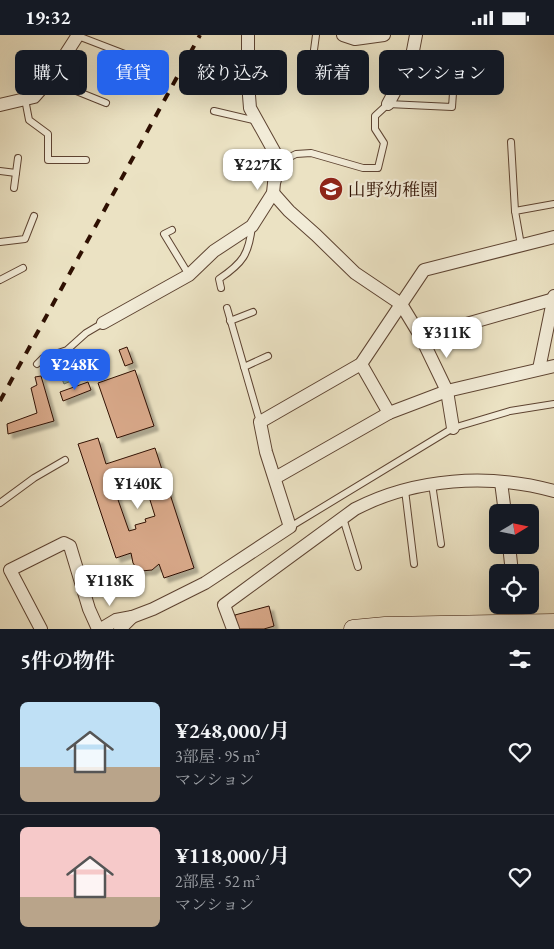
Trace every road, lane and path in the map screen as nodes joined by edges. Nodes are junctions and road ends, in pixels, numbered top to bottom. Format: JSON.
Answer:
{"nodes":[{"id":1,"x":78,"y":35,"type":"edge"},
{"id":2,"x":248,"y":35,"type":"edge"},
{"id":3,"x":316,"y":35,"type":"edge"},
{"id":4,"x":343,"y":35,"type":"edge"},
{"id":5,"x":384,"y":35,"type":"edge"},
{"id":6,"x":411,"y":35,"type":"edge"},
{"id":7,"x":68,"y":50,"type":"edge"},
{"id":8,"x":115,"y":50,"type":"edge"},
{"id":9,"x":314,"y":50,"type":"edge"},
{"id":10,"x":36,"y":95,"type":"edge"},
{"id":11,"x":86,"y":95,"type":"edge"},
{"id":12,"x":453,"y":95,"type":"edge"},
{"id":13,"x":25,"y":99,"type":"junction"},
{"id":14,"x":106,"y":103,"type":"dead end"},
{"id":15,"x":388,"y":103,"type":"junction"},
{"id":16,"x":0,"y":105,"type":"edge"},
{"id":17,"x":214,"y":111,"type":"dead end"},
{"id":18,"x":257,"y":121,"type":"junction"},
{"id":19,"x":511,"y":142,"type":"dead end"},
{"id":20,"x":18,"y":158,"type":"dead end"},
{"id":21,"x":86,"y":160,"type":"dead end"},
{"id":22,"x":280,"y":162,"type":"junction"},
{"id":23,"x":0,"y":171,"type":"edge"},
{"id":24,"x":16,"y":173,"type":"junction"},
{"id":25,"x":14,"y":188,"type":"dead end"},
{"id":26,"x":274,"y":193,"type":"junction"},
{"id":27,"x":554,"y":204,"type":"edge"},
{"id":28,"x":514,"y":211,"type":"junction"},
{"id":29,"x":34,"y":216,"type":"dead end"},
{"id":30,"x":252,"y":226,"type":"junction"},
{"id":31,"x":172,"y":230,"type":"dead end"},
{"id":32,"x":554,"y":237,"type":"edge"},
{"id":33,"x":0,"y":242,"type":"edge"},
{"id":34,"x":521,"y":245,"type":"junction"},
{"id":35,"x":23,"y":268,"type":"dead end"},
{"id":36,"x":189,"y":275,"type":"junction"},
{"id":37,"x":0,"y":280,"type":"edge"},
{"id":38,"x":222,"y":288,"type":"dead end"},
{"id":39,"x":554,"y":298,"type":"edge"},
{"id":40,"x":401,"y":304,"type":"junction"},
{"id":41,"x":227,"y":308,"type":"dead end"},
{"id":42,"x":253,"y":312,"type":"dead end"},
{"id":43,"x":230,"y":321,"type":"junction"},
{"id":44,"x":103,"y":323,"type":"joint"},
{"id":45,"x":421,"y":337,"type":"junction"},
{"id":46,"x":268,"y":356,"type":"dead end"},
{"id":47,"x":37,"y":364,"type":"dead end"},
{"id":48,"x":361,"y":364,"type":"junction"},
{"id":49,"x":554,"y":366,"type":"edge"},
{"id":50,"x":244,"y":367,"type":"junction"},
{"id":51,"x":539,"y":369,"type":"junction"},
{"id":52,"x":447,"y":391,"type":"junction"},
{"id":53,"x":554,"y":404,"type":"edge"},
{"id":54,"x":389,"y":413,"type":"junction"},
{"id":55,"x":260,"y":422,"type":"junction"},
{"id":56,"x":453,"y":428,"type":"junction"},
{"id":57,"x":64,"y":460,"type":"dead end"},
{"id":58,"x":275,"y":478,"type":"junction"},
{"id":59,"x":501,"y":482,"type":"junction"},
{"id":60,"x":432,"y":484,"type":"junction"},
{"id":61,"x":405,"y":490,"type":"junction"},
{"id":62,"x":554,"y":491,"type":"edge"},
{"id":63,"x":0,"y":503,"type":"edge"},
{"id":64,"x":504,"y":504,"type":"edge"},
{"id":65,"x":343,"y":518,"type":"junction"},
{"id":66,"x":290,"y":527,"type":"junction"},
{"id":67,"x":441,"y":544,"type":"dead end"},
{"id":68,"x":414,"y":564,"type":"dead end"},
{"id":69,"x":358,"y":567,"type":"dead end"},
{"id":70,"x":132,"y":617,"type":"junction"},
{"id":71,"x":554,"y":623,"type":"edge"},
{"id":72,"x":531,"y":626,"type":"edge"},
{"id":73,"x":385,"y":627,"type":"edge"},
{"id":74,"x":41,"y":629,"type":"edge"},
{"id":75,"x":99,"y":629,"type":"edge"},
{"id":76,"x":120,"y":629,"type":"edge"},
{"id":77,"x":233,"y":629,"type":"edge"},
{"id":78,"x":354,"y":629,"type":"edge"}],
"edges":[{"from":1,"to":7,"type":"street"},
{"from":1,"to":8,"type":"lane"},
{"from":2,"to":18,"type":"street"},
{"from":3,"to":9,"type":"lane"},
{"from":4,"to":5,"type":"street"},
{"from":6,"to":15,"type":"street"},
{"from":10,"to":13,"type":"street"},
{"from":11,"to":14,"type":"lane"},
{"from":12,"to":15,"type":"lane"},
{"from":13,"to":16,"type":"street"},
{"from":13,"to":21,"type":"lane"},
{"from":15,"to":22,"type":"lane"},
{"from":17,"to":18,"type":"lane"},
{"from":18,"to":22,"type":"street"},
{"from":19,"to":28,"type":"lane"},
{"from":20,"to":24,"type":"lane"},
{"from":22,"to":26,"type":"street"},
{"from":23,"to":24,"type":"lane"},
{"from":24,"to":25,"type":"lane"},
{"from":26,"to":30,"type":"street"},
{"from":26,"to":40,"type":"street"},
{"from":27,"to":28,"type":"lane"},
{"from":28,"to":34,"type":"lane"},
{"from":29,"to":33,"type":"lane"},
{"from":30,"to":36,"type":"street"},
{"from":30,"to":38,"type":"lane"},
{"from":31,"to":36,"type":"lane"},
{"from":32,"to":34,"type":"street"},
{"from":34,"to":40,"type":"street"},
{"from":35,"to":37,"type":"lane"},
{"from":36,"to":44,"type":"street"},
{"from":39,"to":45,"type":"street"},
{"from":39,"to":51,"type":"street"},
{"from":40,"to":45,"type":"street"},
{"from":40,"to":48,"type":"street"},
{"from":41,"to":43,"type":"lane"},
{"from":42,"to":43,"type":"lane"},
{"from":43,"to":50,"type":"lane"},
{"from":44,"to":47,"type":"lane"},
{"from":45,"to":52,"type":"street"},
{"from":46,"to":50,"type":"lane"},
{"from":48,"to":54,"type":"street"},
{"from":48,"to":55,"type":"street"},
{"from":49,"to":51,"type":"street"},
{"from":50,"to":55,"type":"lane"},
{"from":51,"to":52,"type":"street"},
{"from":52,"to":54,"type":"street"},
{"from":52,"to":56,"type":"street"},
{"from":53,"to":56,"type":"lane"},
{"from":54,"to":58,"type":"street"},
{"from":55,"to":58,"type":"street"},
{"from":56,"to":66,"type":"lane"},
{"from":57,"to":63,"type":"lane"},
{"from":58,"to":66,"type":"street"},
{"from":59,"to":60,"type":"street"},
{"from":59,"to":62,"type":"street"},
{"from":59,"to":64,"type":"street"},
{"from":60,"to":61,"type":"street"},
{"from":60,"to":67,"type":"lane"},
{"from":61,"to":65,"type":"street"},
{"from":61,"to":68,"type":"lane"},
{"from":65,"to":69,"type":"lane"},
{"from":65,"to":77,"type":"street"},
{"from":66,"to":70,"type":"street"},
{"from":70,"to":75,"type":"street"},
{"from":70,"to":76,"type":"street"},
{"from":71,"to":72,"type":"street"},
{"from":72,"to":73,"type":"street"},
{"from":73,"to":78,"type":"street"},
{"from":74,"to":75,"type":"street"}]}
